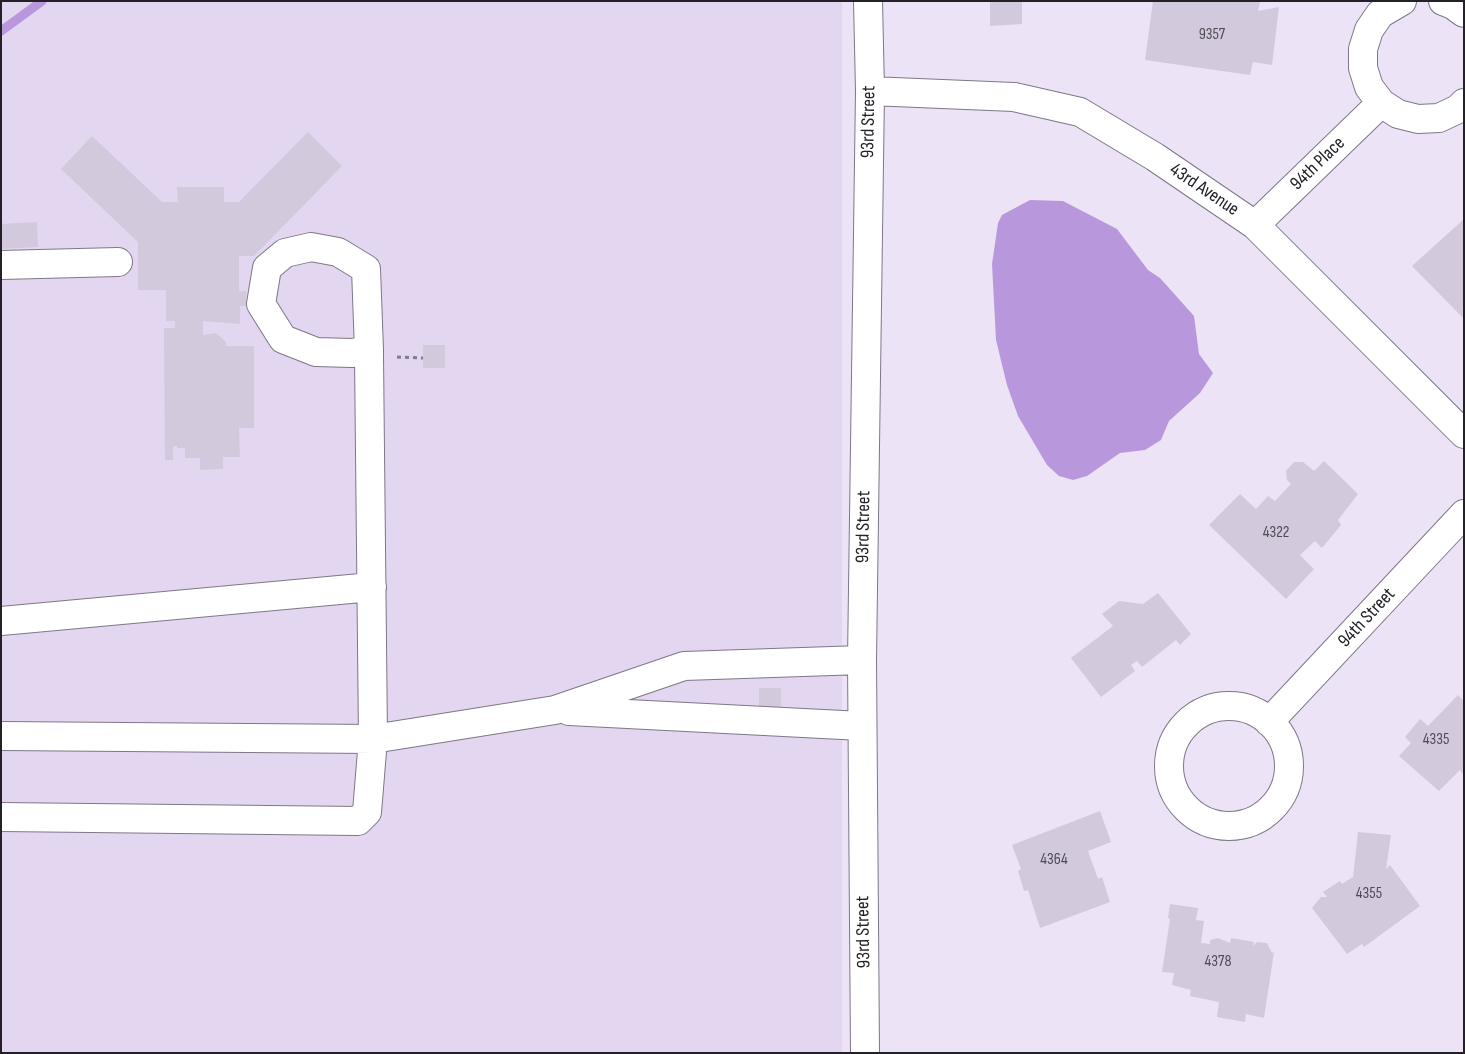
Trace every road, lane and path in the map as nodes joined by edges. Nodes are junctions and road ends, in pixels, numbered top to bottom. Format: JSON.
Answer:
{"nodes":[{"id":1,"x":868,"y":1,"type":"edge"},
{"id":2,"x":1402,"y":1,"type":"edge"},
{"id":3,"x":1444,"y":1,"type":"edge"},
{"id":4,"x":1464,"y":13,"type":"edge"},
{"id":5,"x":870,"y":91,"type":"junction"},
{"id":6,"x":1381,"y":103,"type":"junction"},
{"id":7,"x":1464,"y":103,"type":"edge"},
{"id":8,"x":1255,"y":225,"type":"junction"},
{"id":9,"x":118,"y":262,"type":"dead end"},
{"id":10,"x":1,"y":266,"type":"edge"},
{"id":11,"x":369,"y":350,"type":"junction"},
{"id":12,"x":1464,"y":434,"type":"edge"},
{"id":13,"x":1464,"y":514,"type":"edge"},
{"id":14,"x":372,"y":587,"type":"junction"},
{"id":15,"x":1,"y":621,"type":"edge"},
{"id":16,"x":862,"y":660,"type":"junction"},
{"id":17,"x":555,"y":710,"type":"junction"},
{"id":18,"x":1270,"y":722,"type":"junction"},
{"id":19,"x":862,"y":726,"type":"junction"},
{"id":20,"x":1,"y":736,"type":"edge"},
{"id":21,"x":373,"y":739,"type":"junction"},
{"id":22,"x":1,"y":817,"type":"edge"},
{"id":23,"x":865,"y":1053,"type":"edge"}],
"edges":[{"from":1,"to":5,"type":"street","name":"93rd Street"},
{"from":2,"to":6,"type":"street"},
{"from":3,"to":4,"type":"street"},
{"from":5,"to":8,"type":"street","name":"43rd Avenue"},
{"from":5,"to":16,"type":"street","name":"93rd Street"},
{"from":6,"to":7,"type":"street"},
{"from":6,"to":8,"type":"street","name":"94th Place"},
{"from":8,"to":12,"type":"street","name":"43rd Avenue"},
{"from":9,"to":10,"type":"street"},
{"from":11,"to":11,"type":"street"},
{"from":11,"to":14,"type":"street"},
{"from":13,"to":18,"type":"street","name":"94th Street"},
{"from":14,"to":15,"type":"street"},
{"from":14,"to":21,"type":"street"},
{"from":16,"to":17,"type":"street"},
{"from":16,"to":19,"type":"street","name":"93rd Street"},
{"from":17,"to":19,"type":"street"},
{"from":17,"to":21,"type":"street"},
{"from":18,"to":18,"type":"street"},
{"from":19,"to":23,"type":"street","name":"93rd Street"},
{"from":20,"to":21,"type":"street"},
{"from":21,"to":22,"type":"street"}]}
